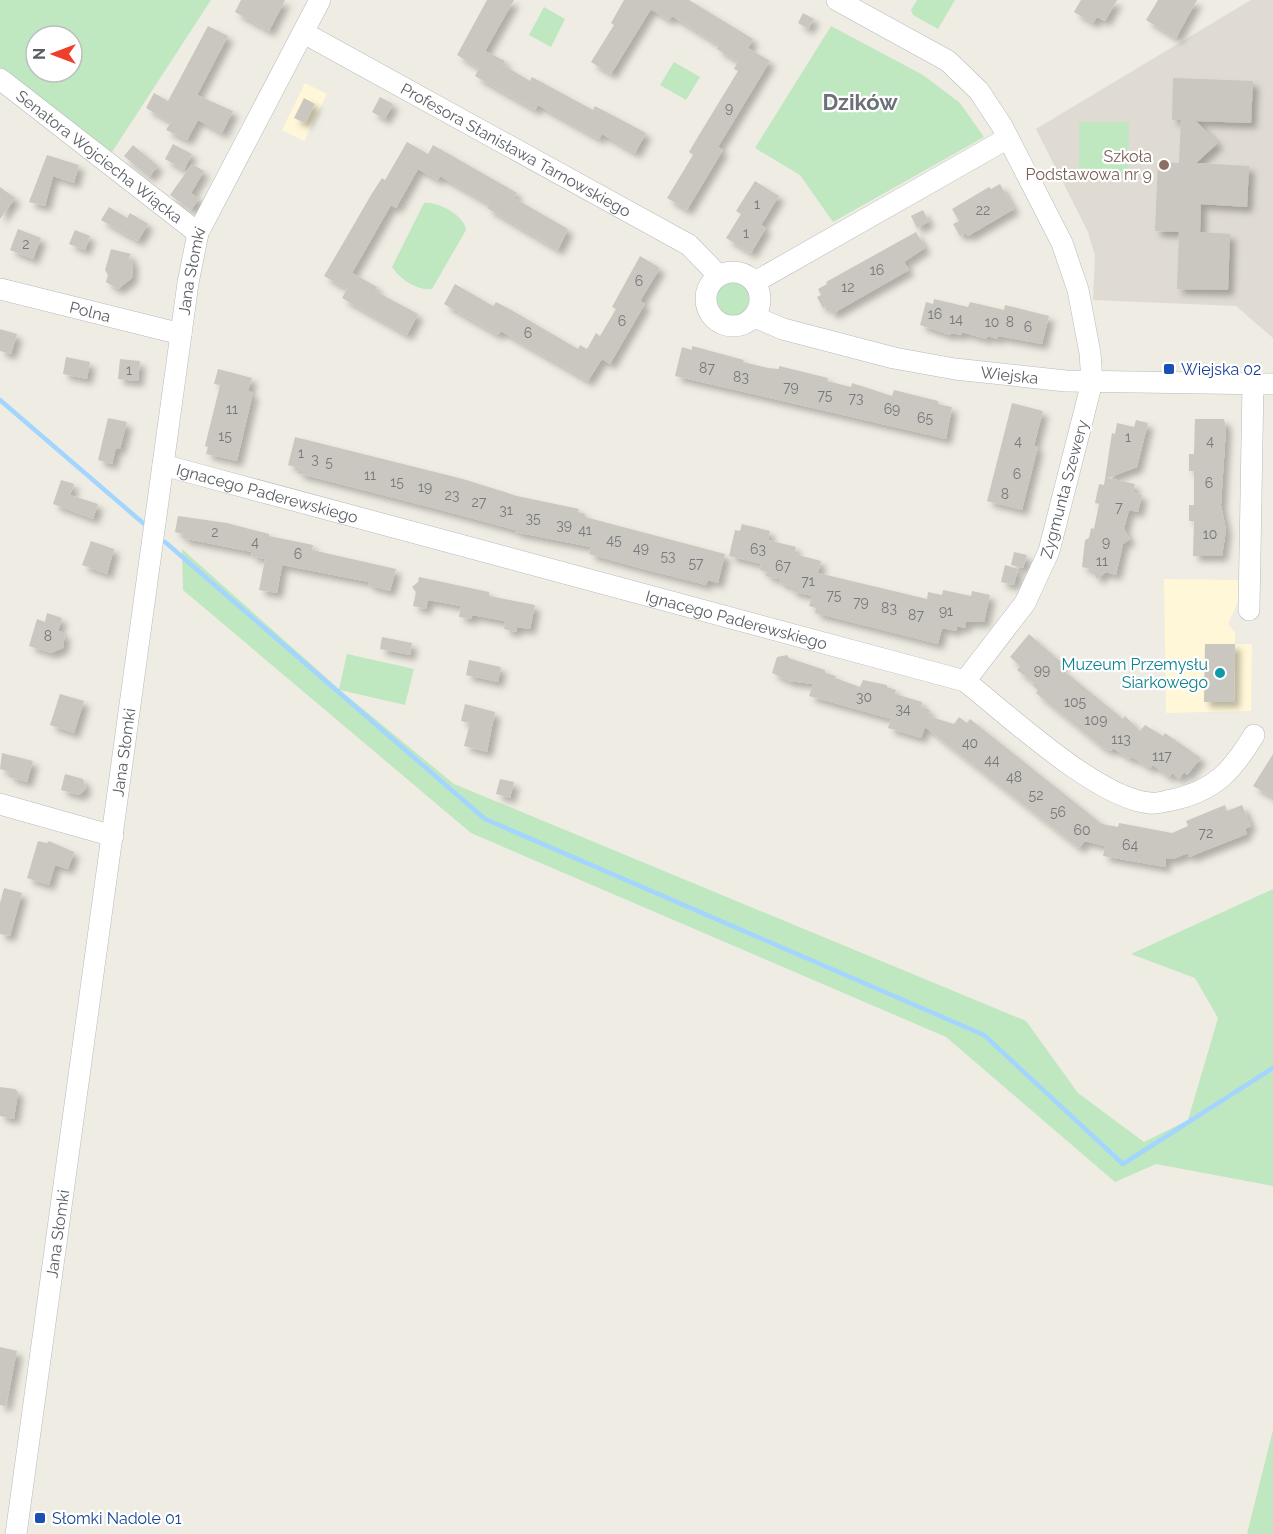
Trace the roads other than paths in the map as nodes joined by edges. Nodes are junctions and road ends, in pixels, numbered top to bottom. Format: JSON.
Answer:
{"nodes":[{"id":1,"x":320,"y":0,"type":"edge"},
{"id":2,"x":837,"y":0,"type":"edge"},
{"id":3,"x":304,"y":33,"type":"junction"},
{"id":4,"x":0,"y":79,"type":"edge"},
{"id":5,"x":1008,"y":138,"type":"junction"},
{"id":6,"x":198,"y":233,"type":"junction"},
{"id":7,"x":716,"y":278,"type":"junction"},
{"id":8,"x":755,"y":282,"type":"junction"},
{"id":9,"x":0,"y":289,"type":"edge"},
{"id":10,"x":754,"y":317,"type":"junction"},
{"id":11,"x":181,"y":334,"type":"junction"},
{"id":12,"x":1092,"y":382,"type":"junction"},
{"id":13,"x":1263,"y":384,"type":"edge"},
{"id":14,"x":163,"y":465,"type":"junction"},
{"id":15,"x":1249,"y":610,"type":"dead end"},
{"id":16,"x":965,"y":681,"type":"junction"},
{"id":17,"x":1254,"y":735,"type":"dead end"},
{"id":18,"x":0,"y":804,"type":"edge"},
{"id":19,"x":112,"y":837,"type":"junction"},
{"id":20,"x":16,"y":1534,"type":"edge"}],
"edges":[{"from":1,"to":3,"type":"street","name":"Jana Słomki"},
{"from":2,"to":5,"type":"street"},
{"from":3,"to":6,"type":"street","name":"Jana Słomki"},
{"from":3,"to":7,"type":"street","name":"Profesora Stanisława Tarnowskiego"},
{"from":4,"to":6,"type":"street","name":"Senatora Wojciecha Wiącka"},
{"from":5,"to":8,"type":"street"},
{"from":5,"to":12,"type":"street"},
{"from":6,"to":11,"type":"street","name":"Jana Słomki"},
{"from":7,"to":8,"type":"street"},
{"from":7,"to":10,"type":"street"},
{"from":8,"to":10,"type":"street"},
{"from":9,"to":11,"type":"street","name":"Polna"},
{"from":10,"to":12,"type":"street","name":"Wiejska"},
{"from":11,"to":14,"type":"street","name":"Jana Słomki"},
{"from":12,"to":13,"type":"street","name":"Wiejska"},
{"from":12,"to":16,"type":"street","name":"Zygmunta Szewery"},
{"from":13,"to":15,"type":"street"},
{"from":14,"to":16,"type":"street","name":"Ignacego Paderewskiego"},
{"from":14,"to":19,"type":"street","name":"Jana Słomki"},
{"from":16,"to":17,"type":"street","name":"Ignacego Paderewskiego"},
{"from":18,"to":19,"type":"street"},
{"from":19,"to":20,"type":"street","name":"Jana Słomki"}]}
